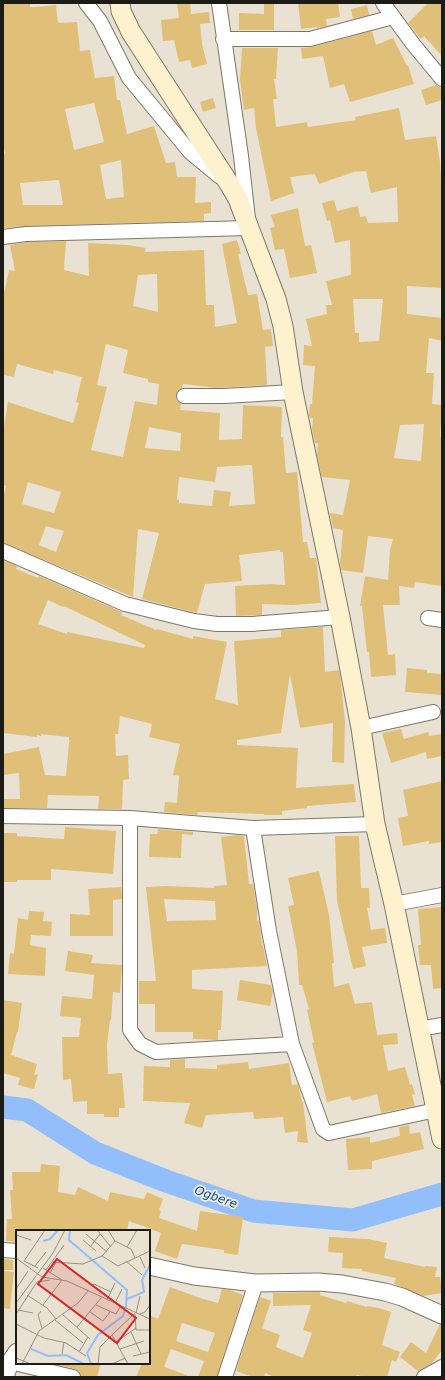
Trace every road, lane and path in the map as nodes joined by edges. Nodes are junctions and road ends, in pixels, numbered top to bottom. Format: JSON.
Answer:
{"nodes":[{"id":1,"x":86,"y":3,"type":"edge"},
{"id":2,"x":120,"y":3,"type":"edge"},
{"id":3,"x":219,"y":3,"type":"edge"},
{"id":4,"x":383,"y":3,"type":"edge"},
{"id":5,"x":393,"y":17,"type":"junction"},
{"id":6,"x":223,"y":39,"type":"junction"},
{"id":7,"x":442,"y":79,"type":"edge"},
{"id":8,"x":230,"y":185,"type":"junction"},
{"id":9,"x":249,"y":228,"type":"junction"},
{"id":10,"x":3,"y":237,"type":"edge"},
{"id":11,"x":293,"y":392,"type":"junction"},
{"id":12,"x":184,"y":396,"type":"dead end"},
{"id":13,"x":3,"y":551,"type":"edge"},
{"id":14,"x":340,"y":617,"type":"junction"},
{"id":15,"x":433,"y":712,"type":"dead end"},
{"id":16,"x":361,"y":728,"type":"junction"},
{"id":17,"x":3,"y":816,"type":"edge"},
{"id":18,"x":130,"y":818,"type":"junction"},
{"id":19,"x":375,"y":824,"type":"junction"},
{"id":20,"x":254,"y":828,"type":"junction"},
{"id":21,"x":442,"y":895,"type":"edge"},
{"id":22,"x":394,"y":904,"type":"junction"},
{"id":23,"x":442,"y":1025,"type":"edge"},
{"id":24,"x":419,"y":1029,"type":"junction"},
{"id":25,"x":292,"y":1044,"type":"junction"},
{"id":26,"x":436,"y":1110,"type":"junction"},
{"id":27,"x":442,"y":1139,"type":"edge"},
{"id":28,"x":3,"y":1250,"type":"edge"},
{"id":29,"x":16,"y":1251,"type":"edge"},
{"id":30,"x":150,"y":1266,"type":"edge"},
{"id":31,"x":256,"y":1282,"type":"junction"},
{"id":32,"x":442,"y":1315,"type":"edge"},
{"id":33,"x":11,"y":1364,"type":"edge"},
{"id":34,"x":442,"y":1367,"type":"edge"},
{"id":35,"x":229,"y":1376,"type":"edge"},
{"id":36,"x":73,"y":1377,"type":"edge"},
{"id":37,"x":424,"y":1377,"type":"edge"}],
"edges":[{"from":1,"to":8,"type":"street"},
{"from":2,"to":8,"type":"main road"},
{"from":3,"to":6,"type":"street"},
{"from":4,"to":5,"type":"street"},
{"from":5,"to":6,"type":"street"},
{"from":5,"to":7,"type":"street"},
{"from":6,"to":9,"type":"street"},
{"from":8,"to":9,"type":"main road"},
{"from":9,"to":10,"type":"street"},
{"from":9,"to":11,"type":"main road"},
{"from":11,"to":12,"type":"street"},
{"from":11,"to":14,"type":"main road"},
{"from":13,"to":14,"type":"street"},
{"from":14,"to":16,"type":"main road"},
{"from":15,"to":16,"type":"street"},
{"from":16,"to":19,"type":"main road"},
{"from":17,"to":18,"type":"street"},
{"from":18,"to":20,"type":"street"},
{"from":18,"to":25,"type":"street"},
{"from":19,"to":20,"type":"street"},
{"from":19,"to":22,"type":"main road"},
{"from":20,"to":25,"type":"street"},
{"from":21,"to":22,"type":"street"},
{"from":22,"to":24,"type":"main road"},
{"from":23,"to":24,"type":"street"},
{"from":24,"to":26,"type":"main road"},
{"from":25,"to":26,"type":"street"},
{"from":26,"to":27,"type":"main road"},
{"from":28,"to":29,"type":"street"},
{"from":30,"to":31,"type":"street"},
{"from":31,"to":32,"type":"street"},
{"from":31,"to":35,"type":"street"},
{"from":33,"to":36,"type":"street"},
{"from":34,"to":37,"type":"street"}]}
